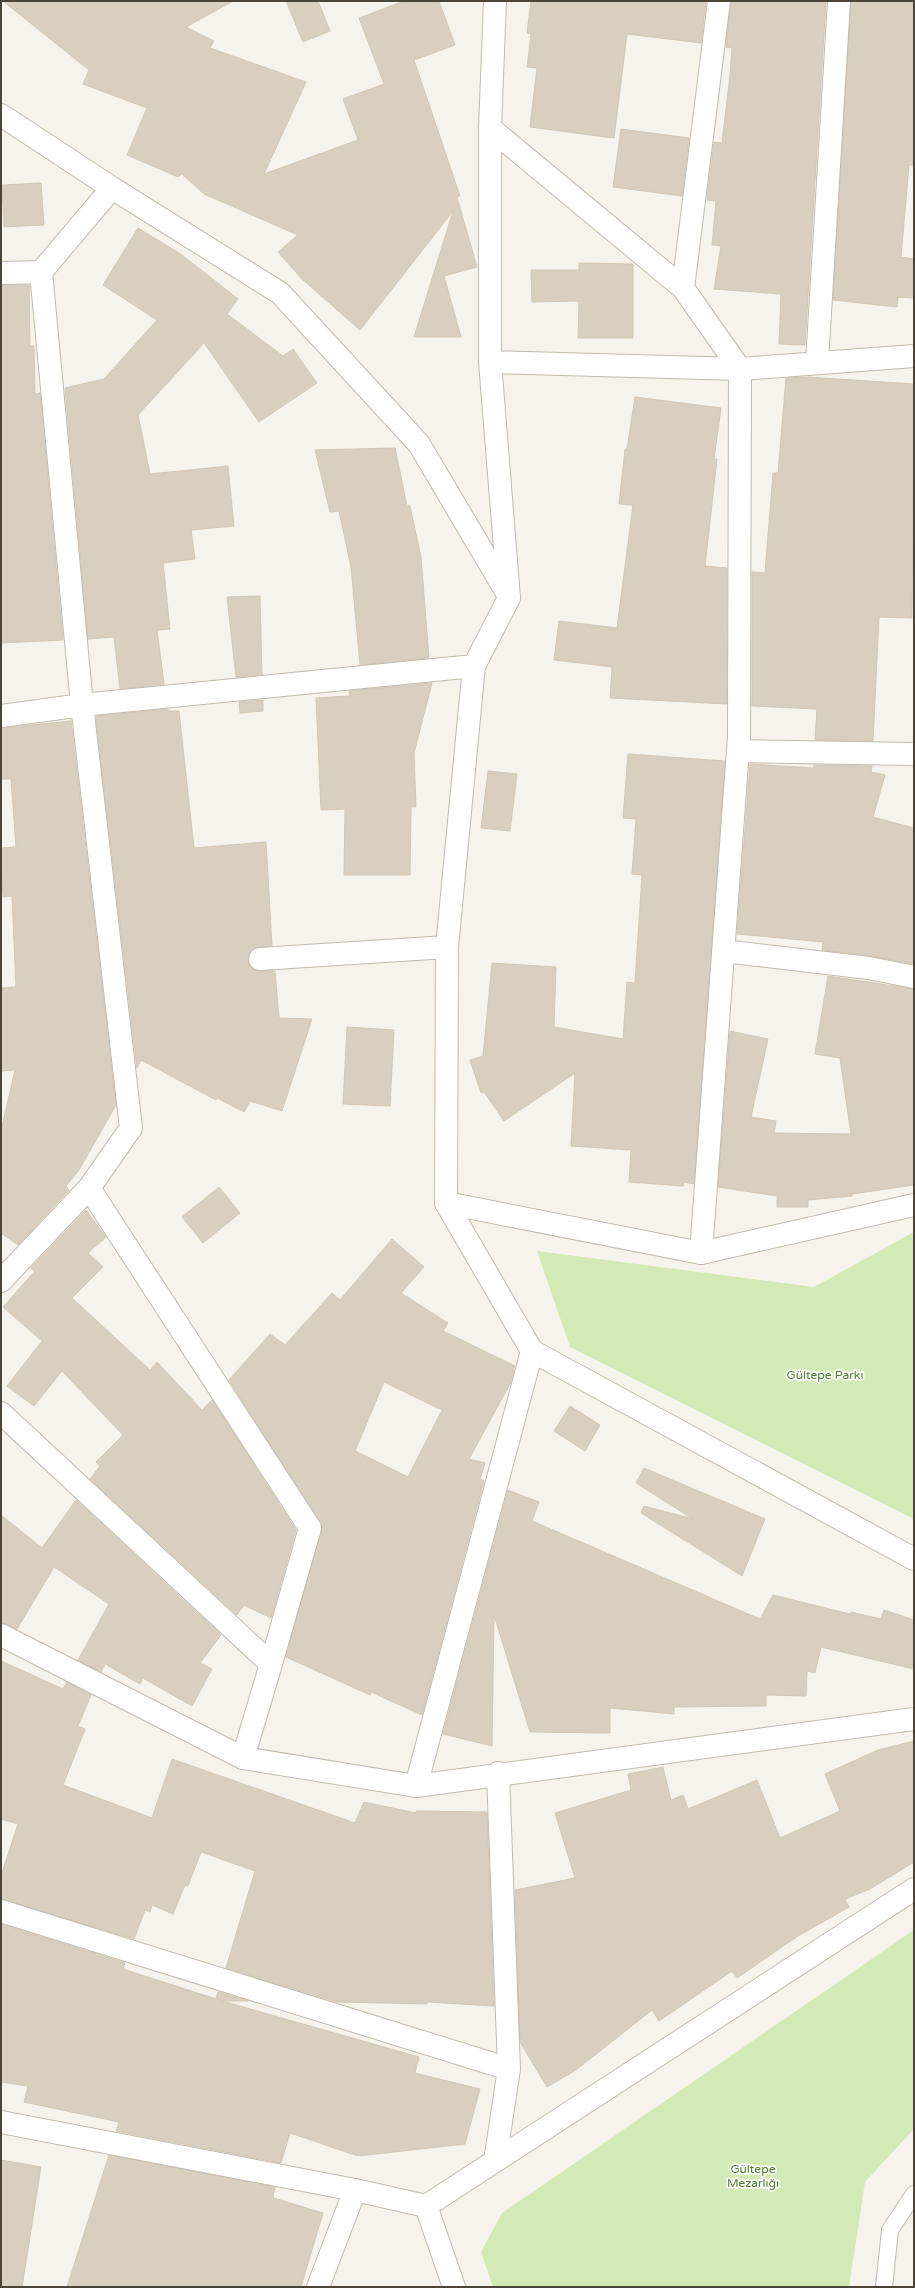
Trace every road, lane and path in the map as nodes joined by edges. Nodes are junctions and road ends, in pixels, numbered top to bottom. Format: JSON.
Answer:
{"nodes":[{"id":1,"x":495,"y":1,"type":"edge"},
{"id":2,"x":719,"y":1,"type":"edge"},
{"id":3,"x":839,"y":1,"type":"edge"},
{"id":4,"x":1,"y":115,"type":"edge"},
{"id":5,"x":490,"y":128,"type":"junction"},
{"id":6,"x":112,"y":188,"type":"junction"},
{"id":7,"x":41,"y":272,"type":"junction"},
{"id":8,"x":1,"y":273,"type":"edge"},
{"id":9,"x":683,"y":288,"type":"junction"},
{"id":10,"x":914,"y":356,"type":"edge"},
{"id":11,"x":490,"y":362,"type":"junction"},
{"id":12,"x":817,"y":362,"type":"junction"},
{"id":13,"x":740,"y":369,"type":"junction"},
{"id":14,"x":509,"y":598,"type":"junction"},
{"id":15,"x":474,"y":666,"type":"junction"},
{"id":16,"x":82,"y":705,"type":"junction"},
{"id":17,"x":1,"y":716,"type":"edge"},
{"id":18,"x":738,"y":750,"type":"junction"},
{"id":19,"x":914,"y":754,"type":"edge"},
{"id":20,"x":447,"y":947,"type":"junction"},
{"id":21,"x":724,"y":951,"type":"junction"},
{"id":22,"x":260,"y":959,"type":"dead end"},
{"id":23,"x":914,"y":977,"type":"edge"},
{"id":24,"x":89,"y":1188,"type":"junction"},
{"id":25,"x":446,"y":1203,"type":"junction"},
{"id":26,"x":914,"y":1205,"type":"edge"},
{"id":27,"x":701,"y":1253,"type":"junction"},
{"id":28,"x":1,"y":1281,"type":"edge"},
{"id":29,"x":532,"y":1351,"type":"junction"},
{"id":30,"x":1,"y":1413,"type":"edge"},
{"id":31,"x":914,"y":1559,"type":"edge"},
{"id":32,"x":1,"y":1635,"type":"edge"},
{"id":33,"x":271,"y":1664,"type":"junction"},
{"id":34,"x":914,"y":1719,"type":"edge"},
{"id":35,"x":243,"y":1758,"type":"junction"},
{"id":36,"x":498,"y":1773,"type":"junction"},
{"id":37,"x":416,"y":1786,"type":"junction"},
{"id":38,"x":914,"y":1889,"type":"edge"},
{"id":39,"x":1,"y":1912,"type":"edge"},
{"id":40,"x":510,"y":2069,"type":"junction"},
{"id":41,"x":1,"y":2122,"type":"edge"},
{"id":42,"x":494,"y":2161,"type":"junction"},
{"id":43,"x":355,"y":2190,"type":"junction"},
{"id":44,"x":914,"y":2194,"type":"edge"},
{"id":45,"x":426,"y":2206,"type":"junction"},
{"id":46,"x":318,"y":2287,"type":"edge"},
{"id":47,"x":454,"y":2287,"type":"edge"},
{"id":48,"x":884,"y":2287,"type":"edge"}],
"edges":[{"from":1,"to":5,"type":"street"},
{"from":2,"to":9,"type":"street"},
{"from":3,"to":12,"type":"street"},
{"from":4,"to":6,"type":"street"},
{"from":5,"to":9,"type":"street"},
{"from":5,"to":11,"type":"street"},
{"from":6,"to":7,"type":"street"},
{"from":6,"to":14,"type":"street"},
{"from":7,"to":8,"type":"street"},
{"from":7,"to":16,"type":"street"},
{"from":9,"to":13,"type":"street"},
{"from":10,"to":12,"type":"street"},
{"from":11,"to":13,"type":"street"},
{"from":11,"to":14,"type":"street"},
{"from":12,"to":13,"type":"street"},
{"from":13,"to":18,"type":"street"},
{"from":14,"to":15,"type":"street"},
{"from":15,"to":16,"type":"street"},
{"from":15,"to":20,"type":"street"},
{"from":16,"to":17,"type":"street"},
{"from":16,"to":24,"type":"street"},
{"from":18,"to":19,"type":"street"},
{"from":18,"to":21,"type":"street"},
{"from":20,"to":22,"type":"street"},
{"from":20,"to":25,"type":"street"},
{"from":21,"to":23,"type":"street"},
{"from":21,"to":27,"type":"street"},
{"from":24,"to":28,"type":"street"},
{"from":24,"to":33,"type":"street"},
{"from":25,"to":27,"type":"street"},
{"from":25,"to":29,"type":"street"},
{"from":26,"to":27,"type":"street"},
{"from":29,"to":31,"type":"street"},
{"from":29,"to":37,"type":"street"},
{"from":30,"to":33,"type":"street"},
{"from":32,"to":35,"type":"street"},
{"from":33,"to":35,"type":"street"},
{"from":34,"to":36,"type":"street"},
{"from":35,"to":37,"type":"street"},
{"from":36,"to":37,"type":"street"},
{"from":36,"to":40,"type":"street"},
{"from":38,"to":42,"type":"street"},
{"from":39,"to":40,"type":"street"},
{"from":40,"to":42,"type":"street"},
{"from":41,"to":43,"type":"street"},
{"from":42,"to":45,"type":"street"},
{"from":43,"to":45,"type":"street"},
{"from":43,"to":46,"type":"street"},
{"from":44,"to":48,"type":"lane"},
{"from":45,"to":47,"type":"street"}]}
